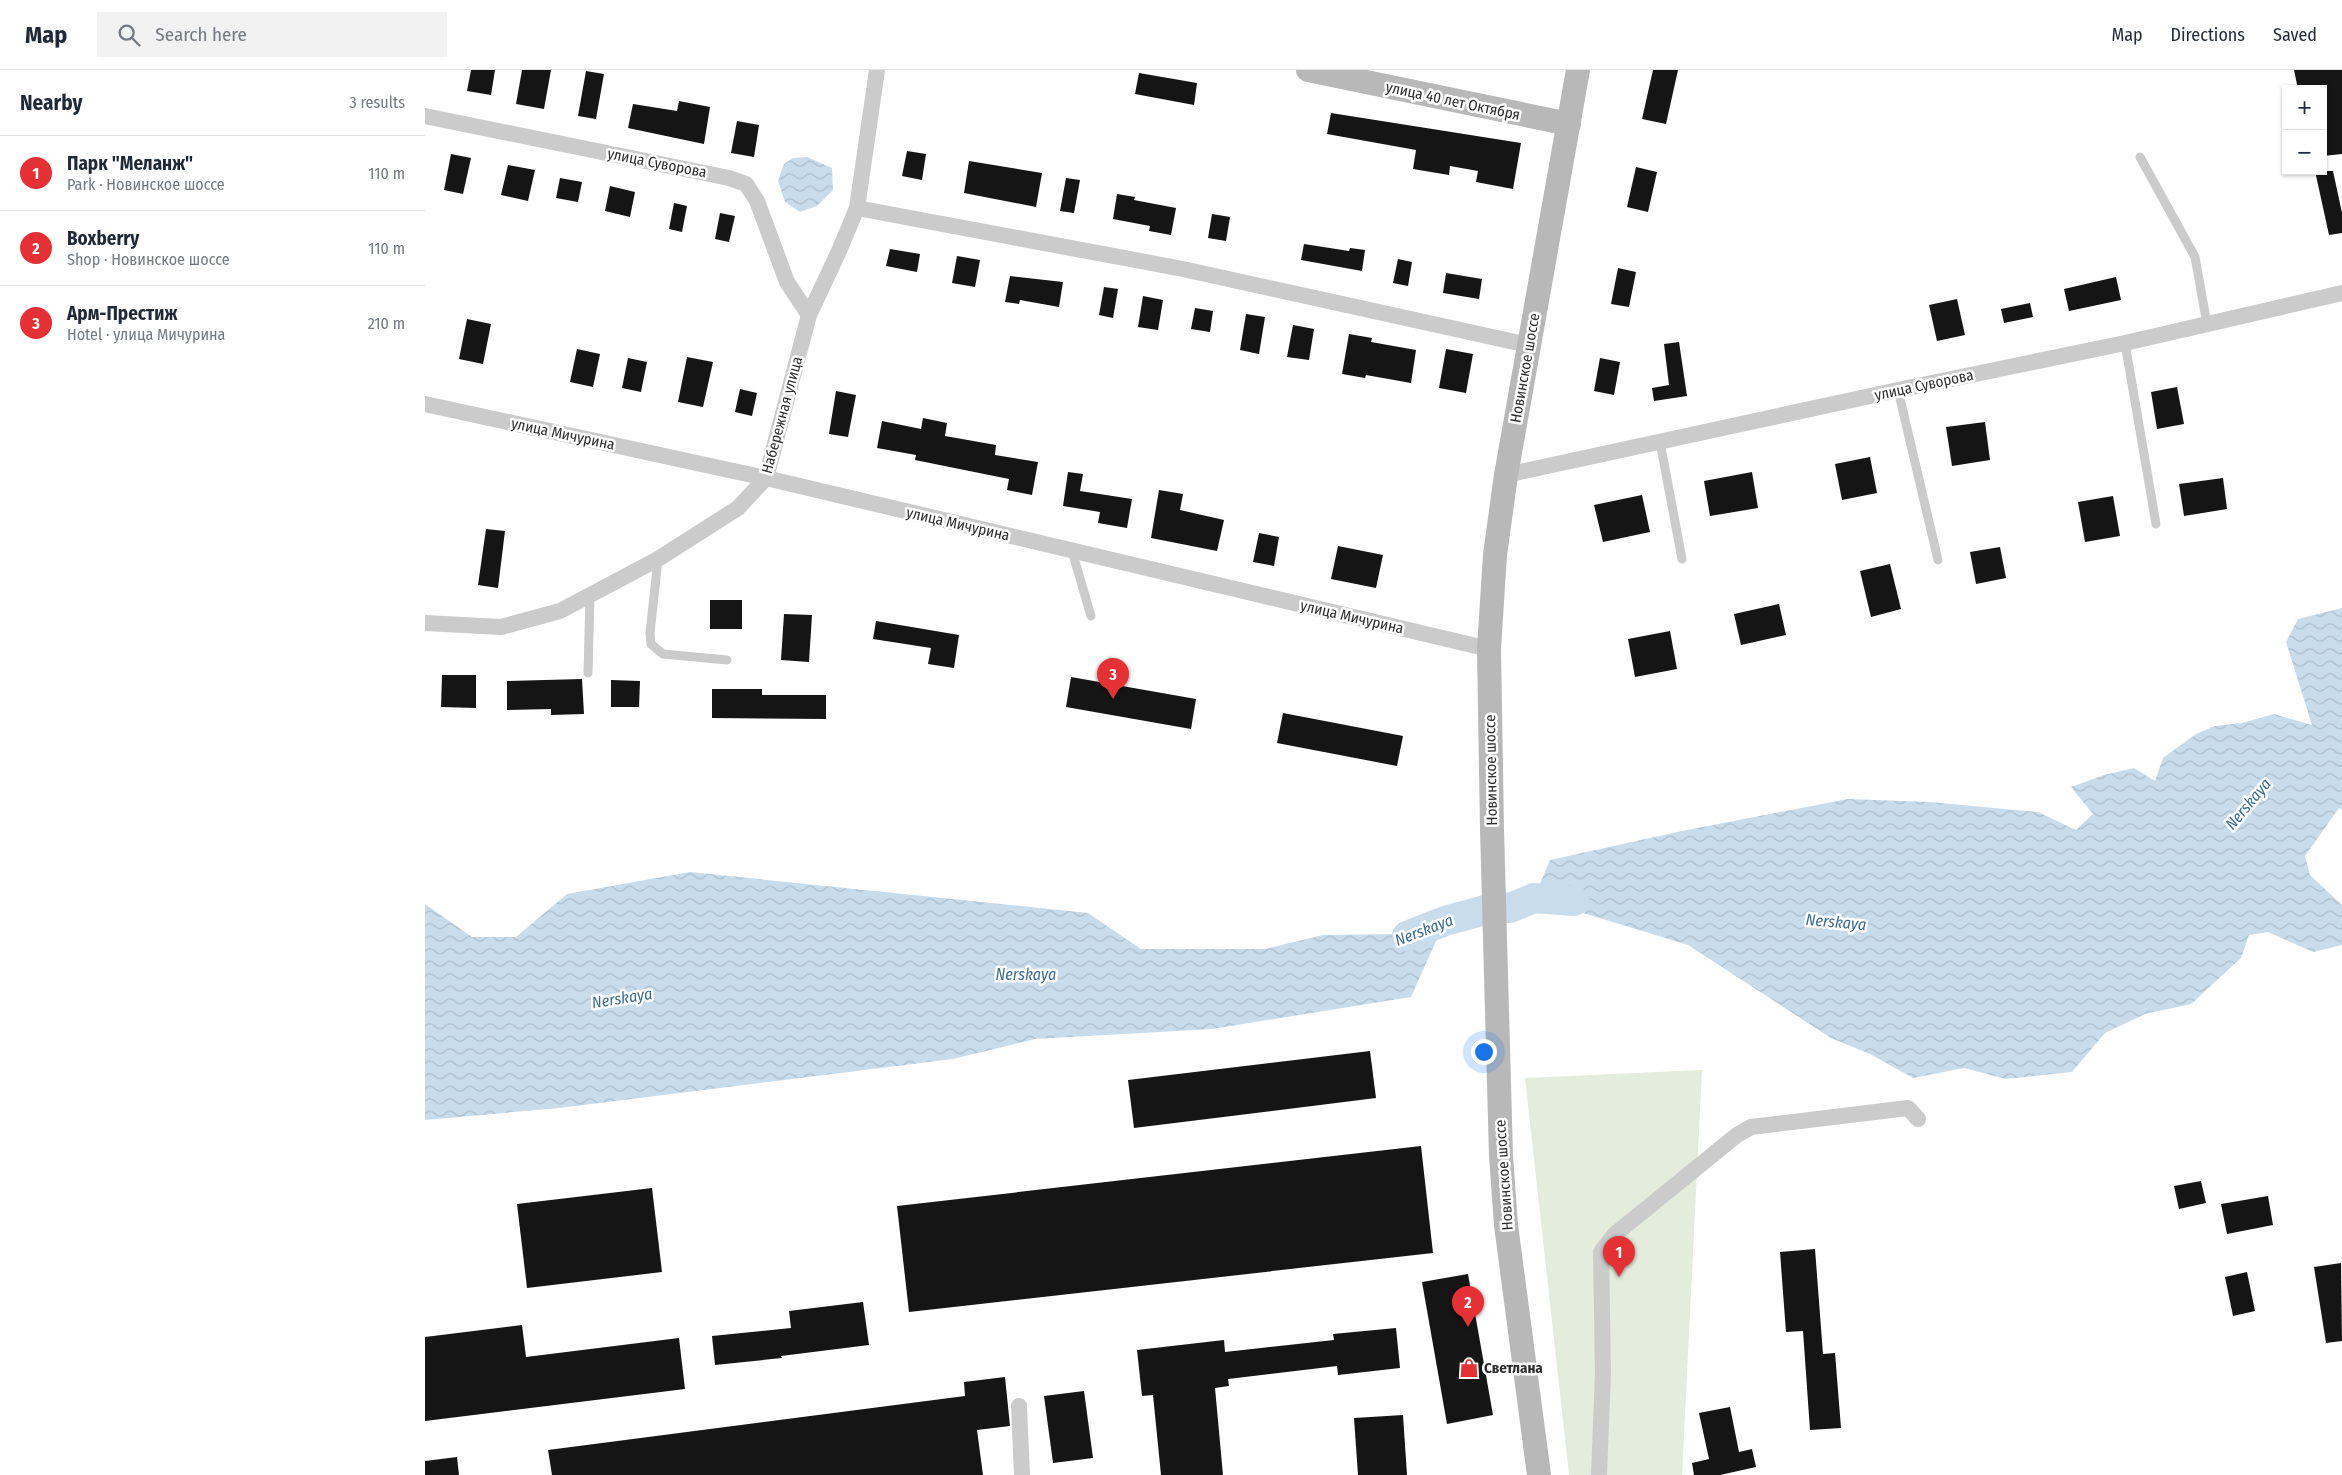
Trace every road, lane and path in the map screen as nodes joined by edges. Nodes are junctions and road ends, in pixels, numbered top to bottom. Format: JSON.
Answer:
{"nodes":[{"id":1,"x":877,"y":70,"type":"edge"},
{"id":2,"x":1308,"y":70,"type":"edge"},
{"id":3,"x":1578,"y":70,"type":"edge"},
{"id":4,"x":425,"y":116,"type":"edge"},
{"id":5,"x":1569,"y":124,"type":"junction"},
{"id":6,"x":2140,"y":157,"type":"dead end"},
{"id":7,"x":857,"y":208,"type":"junction"},
{"id":8,"x":2342,"y":293,"type":"edge"},
{"id":9,"x":809,"y":315,"type":"junction"},
{"id":10,"x":2207,"y":324,"type":"junction"},
{"id":11,"x":2125,"y":343,"type":"junction"},
{"id":12,"x":1528,"y":345,"type":"junction"},
{"id":13,"x":1898,"y":390,"type":"junction"},
{"id":14,"x":425,"y":404,"type":"edge"},
{"id":15,"x":1660,"y":442,"type":"junction"},
{"id":16,"x":1506,"y":475,"type":"junction"},
{"id":17,"x":766,"y":478,"type":"junction"},
{"id":18,"x":2156,"y":524,"type":"dead end"},
{"id":19,"x":1072,"y":551,"type":"junction"},
{"id":20,"x":659,"y":559,"type":"junction"},
{"id":21,"x":1682,"y":559,"type":"dead end"},
{"id":22,"x":1938,"y":560,"type":"dead end"},
{"id":23,"x":590,"y":595,"type":"junction"},
{"id":24,"x":1091,"y":616,"type":"dead end"},
{"id":25,"x":425,"y":623,"type":"edge"},
{"id":26,"x":1489,"y":649,"type":"junction"},
{"id":27,"x":727,"y":660,"type":"dead end"},
{"id":28,"x":588,"y":673,"type":"dead end"},
{"id":29,"x":1918,"y":1119,"type":"dead end"},
{"id":30,"x":1019,"y":1406,"type":"dead end"},
{"id":31,"x":1022,"y":1475,"type":"edge"},
{"id":32,"x":1539,"y":1475,"type":"edge"},
{"id":33,"x":1599,"y":1475,"type":"edge"}],
"edges":[{"from":1,"to":7,"type":"street","name":"Набережная улица"},
{"from":2,"to":5,"type":"street","name":"улица 40 лет Октября"},
{"from":3,"to":5,"type":"street","name":"Новинское шоссе"},
{"from":4,"to":9,"type":"street","name":"улица Суворова"},
{"from":5,"to":12,"type":"street","name":"Новинское шоссе"},
{"from":6,"to":10,"type":"lane"},
{"from":7,"to":9,"type":"street","name":"Набережная улица"},
{"from":7,"to":12,"type":"street"},
{"from":8,"to":10,"type":"street","name":"улица Суворова"},
{"from":9,"to":17,"type":"street","name":"Набережная улица"},
{"from":10,"to":11,"type":"street","name":"улица Суворова"},
{"from":11,"to":13,"type":"street","name":"улица Суворова"},
{"from":11,"to":18,"type":"lane"},
{"from":12,"to":16,"type":"street","name":"Новинское шоссе"},
{"from":13,"to":15,"type":"street","name":"улица Суворова"},
{"from":13,"to":22,"type":"lane"},
{"from":14,"to":17,"type":"street","name":"улица Мичурина"},
{"from":15,"to":16,"type":"street","name":"улица Суворова"},
{"from":15,"to":21,"type":"lane"},
{"from":16,"to":26,"type":"street","name":"Новинское шоссе"},
{"from":17,"to":19,"type":"street","name":"улица Мичурина"},
{"from":17,"to":20,"type":"street","name":"Набережная улица"},
{"from":19,"to":24,"type":"lane"},
{"from":19,"to":26,"type":"street","name":"улица Мичурина"},
{"from":20,"to":23,"type":"street","name":"Набережная улица"},
{"from":20,"to":27,"type":"lane"},
{"from":23,"to":25,"type":"street","name":"Набережная улица"},
{"from":23,"to":28,"type":"lane"},
{"from":26,"to":32,"type":"street","name":"Новинское шоссе"},
{"from":29,"to":33,"type":"street"},
{"from":30,"to":31,"type":"street"}]}
